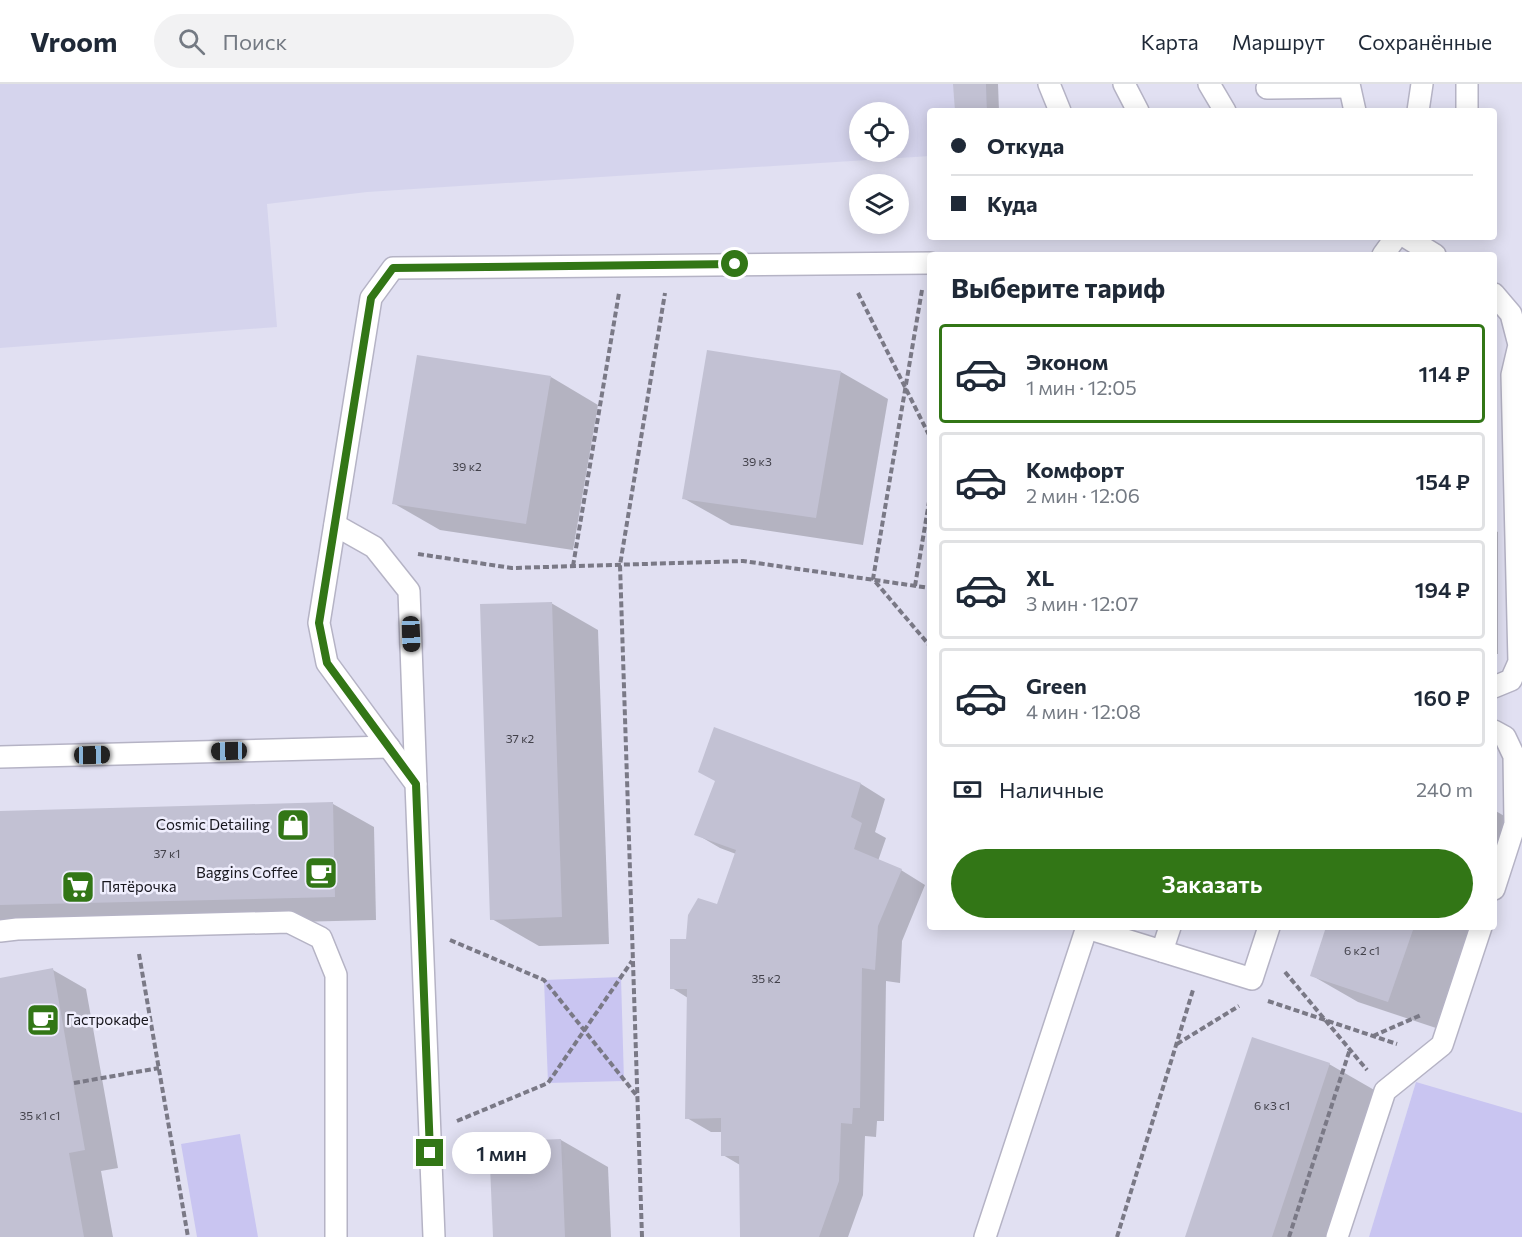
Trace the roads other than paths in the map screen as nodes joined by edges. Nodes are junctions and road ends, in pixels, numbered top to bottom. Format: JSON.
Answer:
{"nodes":[{"id":1,"x":1048,"y":84,"type":"edge"},
{"id":2,"x":1124,"y":84,"type":"edge"},
{"id":3,"x":1209,"y":84,"type":"edge"},
{"id":4,"x":1422,"y":84,"type":"edge"},
{"id":5,"x":1467,"y":84,"type":"edge"},
{"id":6,"x":1348,"y":86,"type":"edge"},
{"id":7,"x":1267,"y":88,"type":"dead end"},
{"id":8,"x":1050,"y":108,"type":"edge"},
{"id":9,"x":1059,"y":108,"type":"edge"},
{"id":10,"x":1136,"y":108,"type":"edge"},
{"id":11,"x":1224,"y":108,"type":"edge"},
{"id":12,"x":1354,"y":108,"type":"edge"},
{"id":13,"x":1418,"y":108,"type":"edge"},
{"id":14,"x":1467,"y":108,"type":"edge"},
{"id":15,"x":1411,"y":240,"type":"edge"},
{"id":16,"x":1430,"y":252,"type":"edge"},
{"id":17,"x":927,"y":263,"type":"edge"},
{"id":18,"x":1497,"y":298,"type":"edge"},
{"id":19,"x":334,"y":525,"type":"junction"},
{"id":20,"x":1497,"y":686,"type":"edge"},
{"id":21,"x":1497,"y":733,"type":"edge"},
{"id":22,"x":389,"y":747,"type":"junction"},
{"id":23,"x":0,"y":757,"type":"edge"},
{"id":24,"x":416,"y":784,"type":"junction"},
{"id":25,"x":1497,"y":880,"type":"edge"},
{"id":26,"x":1086,"y":930,"type":"edge"},
{"id":27,"x":1096,"y":930,"type":"edge"},
{"id":28,"x":1169,"y":930,"type":"edge"},
{"id":29,"x":1480,"y":930,"type":"edge"},
{"id":30,"x":0,"y":931,"type":"edge"},
{"id":31,"x":1266,"y":937,"type":"edge"},
{"id":32,"x":1162,"y":951,"type":"junction"},
{"id":33,"x":336,"y":1237,"type":"edge"},
{"id":34,"x":434,"y":1237,"type":"edge"},
{"id":35,"x":985,"y":1237,"type":"edge"},
{"id":36,"x":1337,"y":1237,"type":"edge"}],
"edges":[{"from":1,"to":8,"type":"lane"},
{"from":1,"to":9,"type":"lane"},
{"from":2,"to":10,"type":"lane"},
{"from":3,"to":11,"type":"lane"},
{"from":4,"to":13,"type":"lane"},
{"from":5,"to":14,"type":"lane"},
{"from":6,"to":7,"type":"lane"},
{"from":6,"to":12,"type":"lane"},
{"from":15,"to":16,"type":"lane"},
{"from":17,"to":19,"type":"lane"},
{"from":18,"to":20,"type":"lane"},
{"from":19,"to":22,"type":"lane"},
{"from":19,"to":24,"type":"lane"},
{"from":21,"to":25,"type":"lane"},
{"from":22,"to":23,"type":"lane"},
{"from":22,"to":24,"type":"lane"},
{"from":24,"to":34,"type":"lane"},
{"from":26,"to":35,"type":"lane"},
{"from":27,"to":32,"type":"lane"},
{"from":28,"to":32,"type":"lane"},
{"from":29,"to":36,"type":"lane"},
{"from":30,"to":33,"type":"lane"},
{"from":31,"to":32,"type":"lane"}]}
